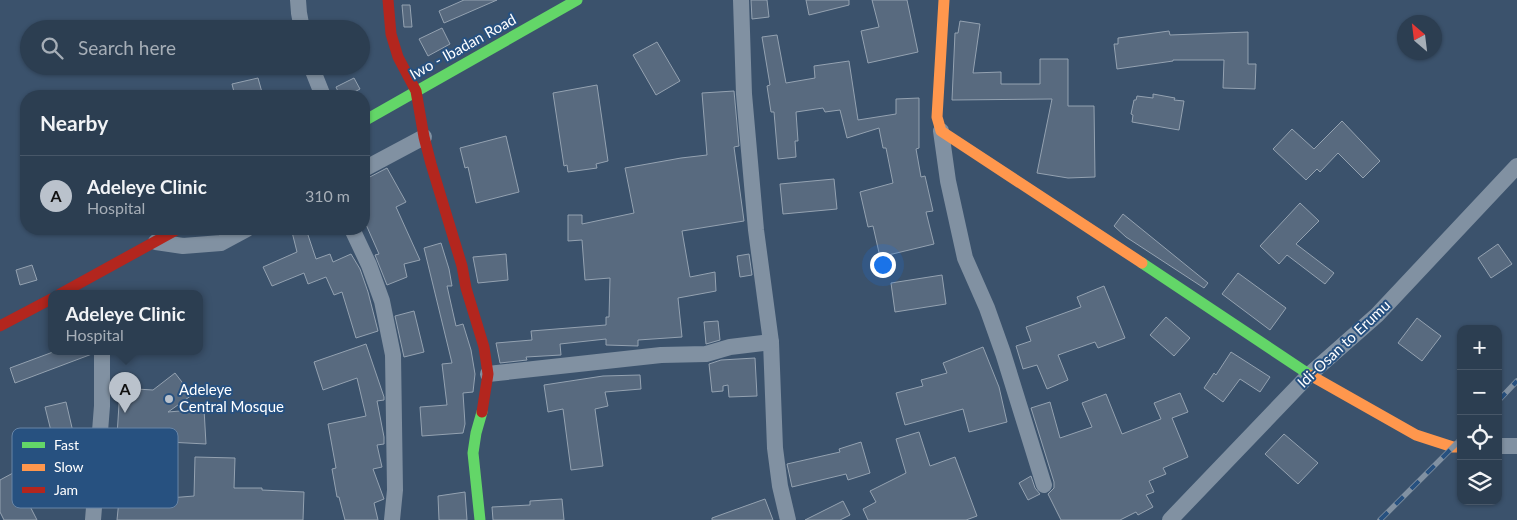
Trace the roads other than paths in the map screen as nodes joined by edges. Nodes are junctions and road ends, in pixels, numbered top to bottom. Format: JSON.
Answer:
{"nodes":[{"id":1,"x":298,"y":0,"type":"edge"},
{"id":2,"x":388,"y":0,"type":"edge"},
{"id":3,"x":577,"y":0,"type":"edge"},
{"id":4,"x":741,"y":0,"type":"edge"},
{"id":5,"x":944,"y":0,"type":"edge"},
{"id":6,"x":300,"y":20,"type":"edge"},
{"id":7,"x":315,"y":75,"type":"edge"},
{"id":8,"x":321,"y":90,"type":"edge"},
{"id":9,"x":416,"y":91,"type":"junction"},
{"id":10,"x":370,"y":117,"type":"edge"},
{"id":11,"x":941,"y":131,"type":"junction"},
{"id":12,"x":424,"y":137,"type":"junction"},
{"id":13,"x":370,"y":166,"type":"edge"},
{"id":14,"x":1517,"y":166,"type":"edge"},
{"id":15,"x":168,"y":235,"type":"edge"},
{"id":16,"x":236,"y":235,"type":"edge"},
{"id":17,"x":355,"y":235,"type":"edge"},
{"id":18,"x":156,"y":242,"type":"junction"},
{"id":19,"x":85,"y":288,"type":"edge"},
{"id":20,"x":48,"y":301,"type":"edge"},
{"id":21,"x":0,"y":326,"type":"edge"},
{"id":22,"x":771,"y":342,"type":"junction"},
{"id":23,"x":102,"y":355,"type":"edge"},
{"id":24,"x":488,"y":374,"type":"junction"},
{"id":25,"x":1309,"y":375,"type":"junction"},
{"id":26,"x":100,"y":428,"type":"edge"},
{"id":27,"x":1502,"y":446,"type":"edge"},
{"id":28,"x":1517,"y":446,"type":"edge"},
{"id":29,"x":1457,"y":447,"type":"edge"},
{"id":30,"x":1044,"y":485,"type":"dead end"},
{"id":31,"x":392,"y":520,"type":"edge"},
{"id":32,"x":480,"y":520,"type":"edge"},
{"id":33,"x":788,"y":520,"type":"edge"},
{"id":34,"x":1170,"y":520,"type":"edge"}],
"edges":[{"from":1,"to":6,"type":"street"},
{"from":2,"to":9,"type":"street"},
{"from":3,"to":9,"type":"street","name":"Iwo - Ibadan Road"},
{"from":4,"to":22,"type":"street"},
{"from":5,"to":11,"type":"street"},
{"from":7,"to":8,"type":"street"},
{"from":9,"to":10,"type":"street","name":"Iwo - Ibadan Road"},
{"from":9,"to":12,"type":"street"},
{"from":11,"to":25,"type":"street"},
{"from":11,"to":30,"type":"street"},
{"from":12,"to":13,"type":"street"},
{"from":12,"to":24,"type":"street"},
{"from":14,"to":25,"type":"street","name":"Idi-Osan to Erumu"},
{"from":15,"to":18,"type":"street"},
{"from":16,"to":18,"type":"street"},
{"from":17,"to":31,"type":"street"},
{"from":18,"to":19,"type":"street"},
{"from":20,"to":21,"type":"street"},
{"from":22,"to":24,"type":"street"},
{"from":22,"to":33,"type":"street"},
{"from":23,"to":26,"type":"street"},
{"from":24,"to":32,"type":"street"},
{"from":25,"to":29,"type":"street"},
{"from":25,"to":34,"type":"street","name":"Idi-Osan to Erumu"},
{"from":27,"to":28,"type":"street"}]}
